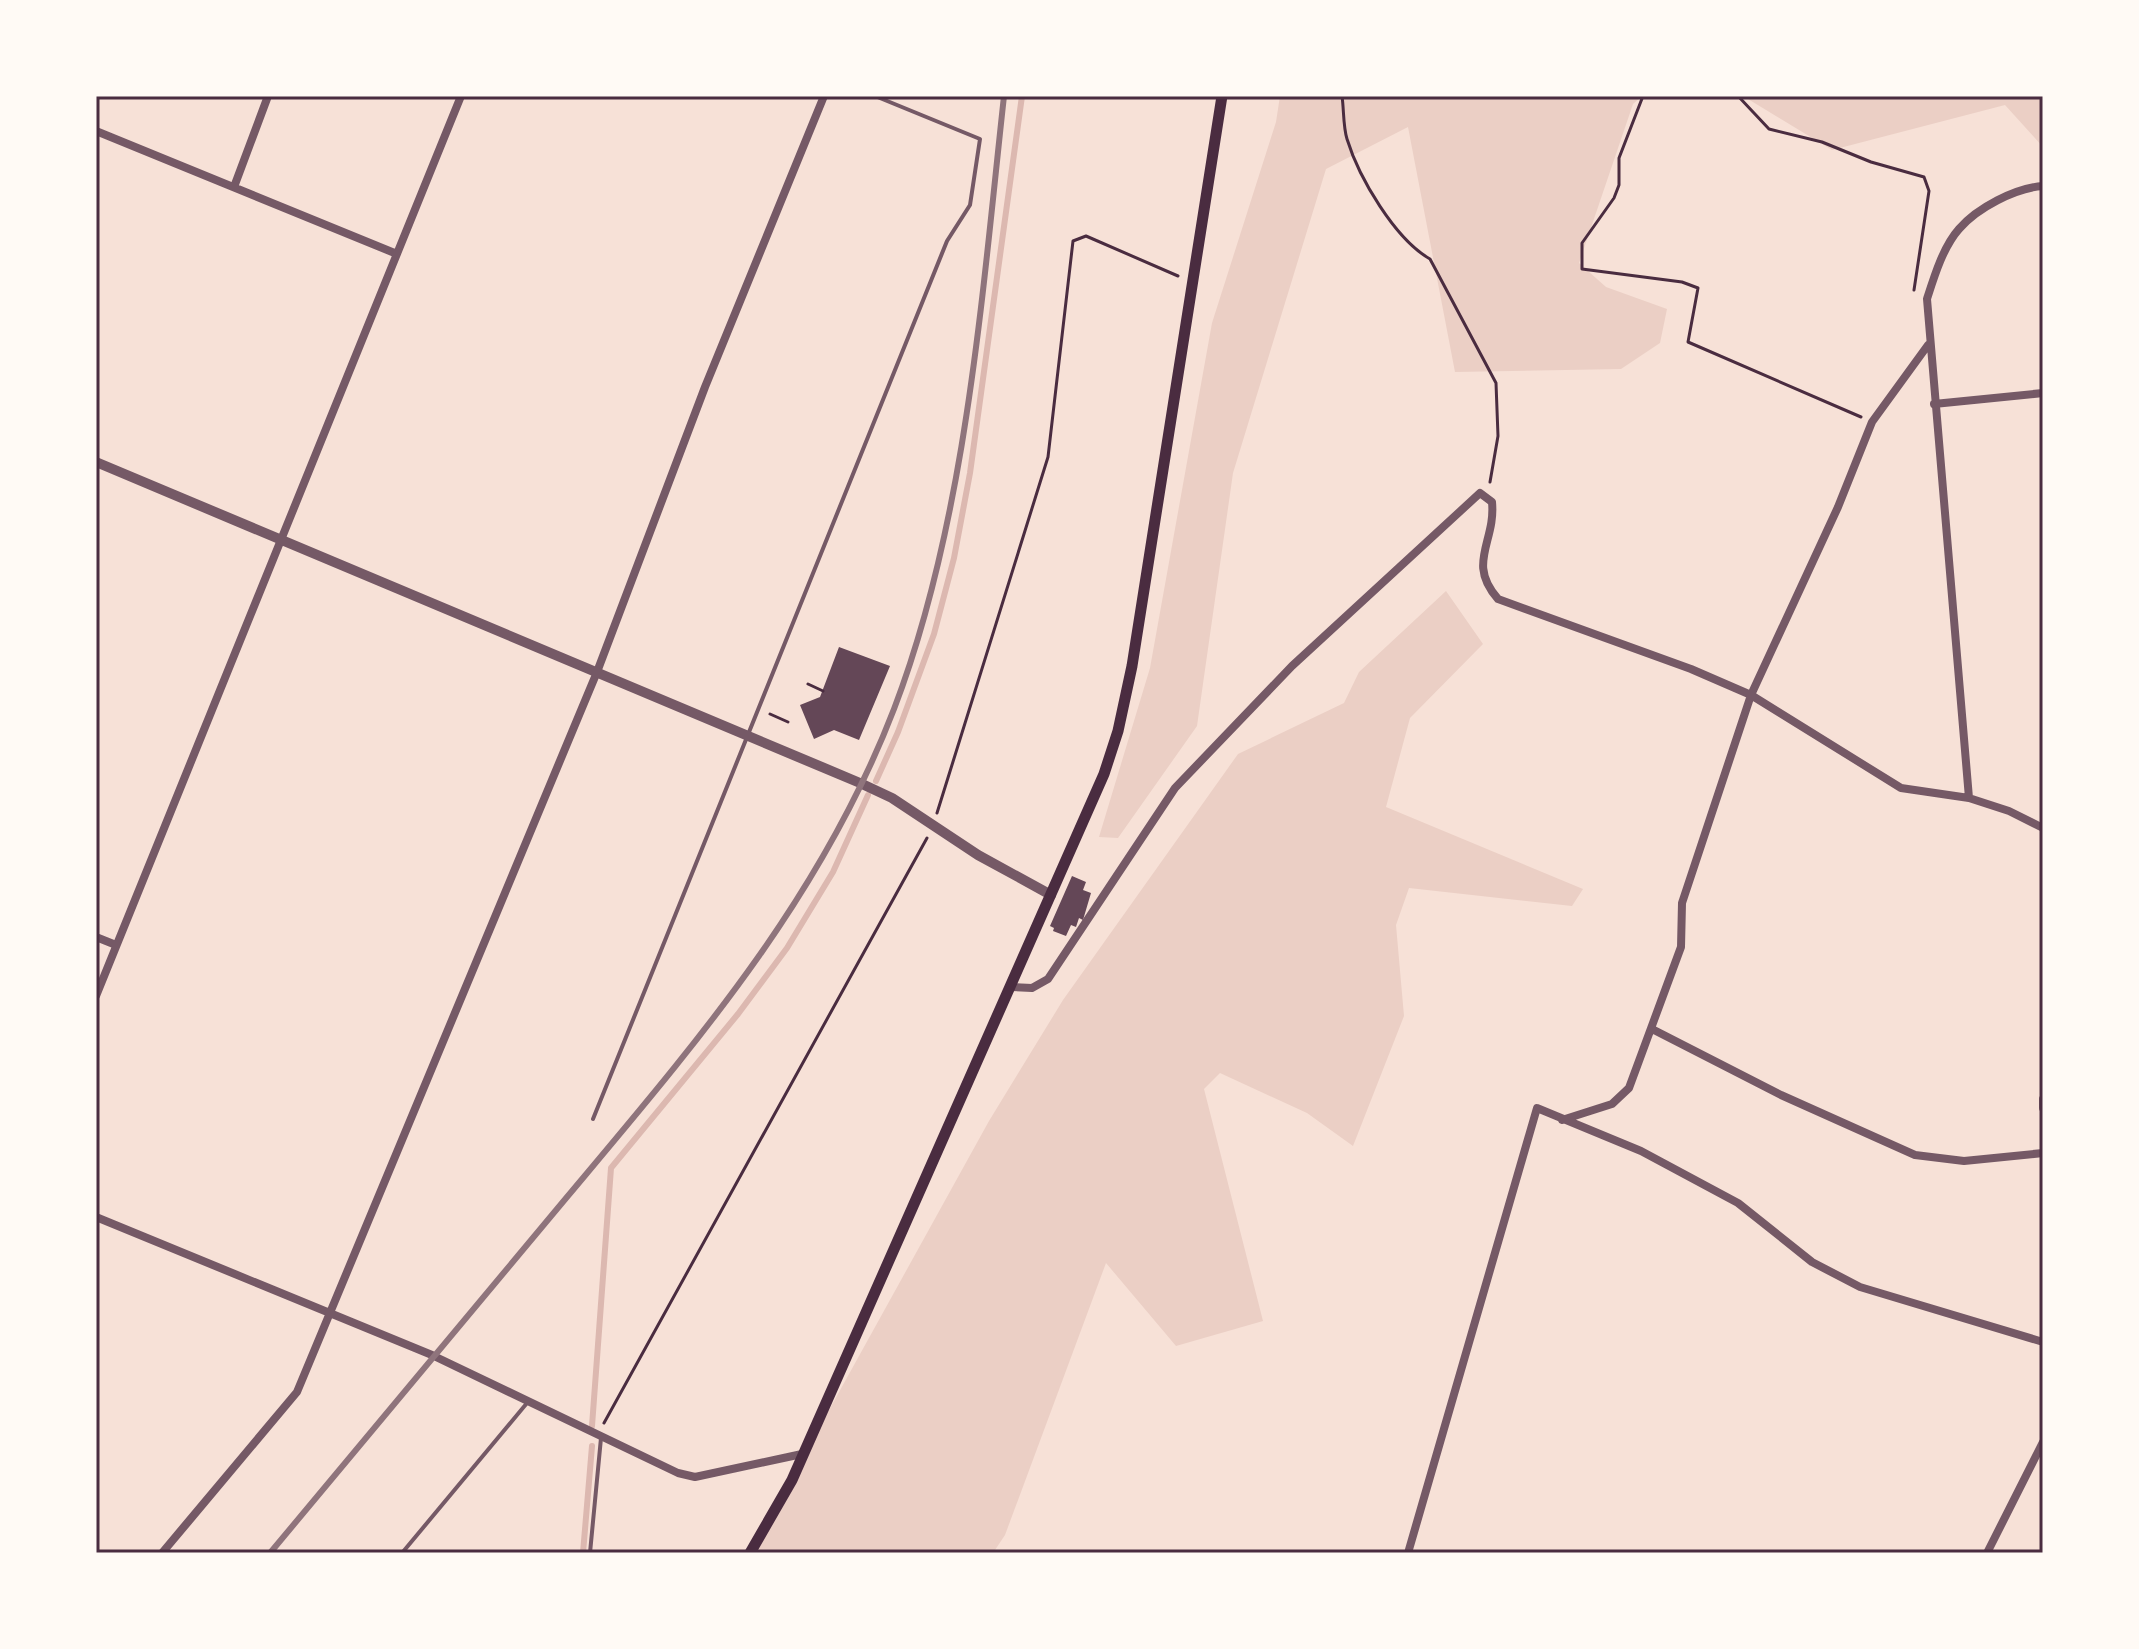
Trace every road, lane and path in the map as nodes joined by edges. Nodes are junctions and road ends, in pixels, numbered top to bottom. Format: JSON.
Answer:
{"nodes":[{"id":1,"x":268,"y":96,"type":"edge"},
{"id":2,"x":461,"y":96,"type":"edge"},
{"id":3,"x":824,"y":96,"type":"edge"},
{"id":4,"x":875,"y":96,"type":"edge"},
{"id":5,"x":1222,"y":96,"type":"edge"},
{"id":6,"x":1342,"y":96,"type":"edge"},
{"id":7,"x":1643,"y":96,"type":"edge"},
{"id":8,"x":1738,"y":96,"type":"edge"},
{"id":9,"x":96,"y":131,"type":"edge"},
{"id":10,"x":2043,"y":186,"type":"edge"},
{"id":11,"x":234,"y":187,"type":"junction"},
{"id":12,"x":397,"y":254,"type":"junction"},
{"id":13,"x":1914,"y":299,"type":"dead end"},
{"id":14,"x":1928,"y":345,"type":"junction"},
{"id":15,"x":2043,"y":393,"type":"edge"},
{"id":16,"x":1934,"y":404,"type":"junction"},
{"id":17,"x":1872,"y":422,"type":"junction"},
{"id":18,"x":96,"y":462,"type":"edge"},
{"id":19,"x":1487,"y":498,"type":"junction"},
{"id":20,"x":283,"y":539,"type":"junction"},
{"id":21,"x":597,"y":672,"type":"junction"},
{"id":22,"x":808,"y":684,"type":"dead end"},
{"id":23,"x":823,"y":691,"type":"dead end"},
{"id":24,"x":1751,"y":695,"type":"junction"},
{"id":25,"x":760,"y":710,"type":"junction"},
{"id":26,"x":788,"y":722,"type":"dead end"},
{"id":27,"x":749,"y":735,"type":"junction"},
{"id":28,"x":1969,"y":798,"type":"junction"},
{"id":29,"x":2043,"y":828,"type":"edge"},
{"id":30,"x":1051,"y":895,"type":"junction"},
{"id":31,"x":96,"y":937,"type":"edge"},
{"id":32,"x":116,"y":945,"type":"junction"},
{"id":33,"x":1011,"y":987,"type":"junction"},
{"id":34,"x":96,"y":996,"type":"edge"},
{"id":35,"x":1652,"y":1029,"type":"junction"},
{"id":36,"x":2043,"y":1099,"type":"edge"},
{"id":37,"x":2043,"y":1108,"type":"edge"},
{"id":38,"x":593,"y":1119,"type":"dead end"},
{"id":39,"x":1562,"y":1120,"type":"junction"},
{"id":40,"x":2043,"y":1153,"type":"edge"},
{"id":41,"x":96,"y":1217,"type":"edge"},
{"id":42,"x":331,"y":1315,"type":"junction"},
{"id":43,"x":2043,"y":1342,"type":"edge"},
{"id":44,"x":529,"y":1402,"type":"junction"},
{"id":45,"x":601,"y":1438,"type":"junction"},
{"id":46,"x":2043,"y":1442,"type":"edge"},
{"id":47,"x":802,"y":1454,"type":"junction"},
{"id":48,"x":162,"y":1553,"type":"edge"},
{"id":49,"x":402,"y":1553,"type":"edge"},
{"id":50,"x":590,"y":1553,"type":"edge"},
{"id":51,"x":750,"y":1553,"type":"edge"},
{"id":52,"x":1408,"y":1553,"type":"edge"},
{"id":53,"x":1987,"y":1553,"type":"edge"}],
"edges":[{"from":1,"to":11,"type":"street"},
{"from":2,"to":12,"type":"street"},
{"from":3,"to":21,"type":"street"},
{"from":4,"to":25,"type":"lane"},
{"from":5,"to":30,"type":"main road"},
{"from":6,"to":19,"type":"path"},
{"from":7,"to":17,"type":"path"},
{"from":8,"to":13,"type":"path"},
{"from":9,"to":11,"type":"street"},
{"from":10,"to":14,"type":"street"},
{"from":11,"to":12,"type":"street"},
{"from":12,"to":20,"type":"street"},
{"from":14,"to":16,"type":"street"},
{"from":14,"to":17,"type":"street"},
{"from":15,"to":16,"type":"street"},
{"from":16,"to":28,"type":"street"},
{"from":17,"to":24,"type":"street"},
{"from":18,"to":20,"type":"street"},
{"from":19,"to":24,"type":"street"},
{"from":19,"to":33,"type":"street"},
{"from":20,"to":21,"type":"street"},
{"from":20,"to":32,"type":"street"},
{"from":21,"to":27,"type":"street"},
{"from":21,"to":42,"type":"street"},
{"from":22,"to":23,"type":"path"},
{"from":24,"to":28,"type":"street"},
{"from":24,"to":35,"type":"street"},
{"from":25,"to":26,"type":"path"},
{"from":25,"to":27,"type":"lane"},
{"from":27,"to":30,"type":"street"},
{"from":27,"to":38,"type":"lane"},
{"from":28,"to":29,"type":"street"},
{"from":30,"to":33,"type":"main road"},
{"from":31,"to":32,"type":"street"},
{"from":32,"to":34,"type":"street"},
{"from":33,"to":47,"type":"main road"},
{"from":35,"to":39,"type":"street"},
{"from":35,"to":40,"type":"street"},
{"from":36,"to":37,"type":"street"},
{"from":39,"to":43,"type":"street"},
{"from":39,"to":52,"type":"street"},
{"from":41,"to":42,"type":"street"},
{"from":42,"to":44,"type":"street"},
{"from":42,"to":48,"type":"street"},
{"from":44,"to":45,"type":"street"},
{"from":44,"to":49,"type":"lane"},
{"from":45,"to":47,"type":"street"},
{"from":45,"to":50,"type":"lane"},
{"from":46,"to":53,"type":"street"},
{"from":47,"to":51,"type":"main road"}]}
